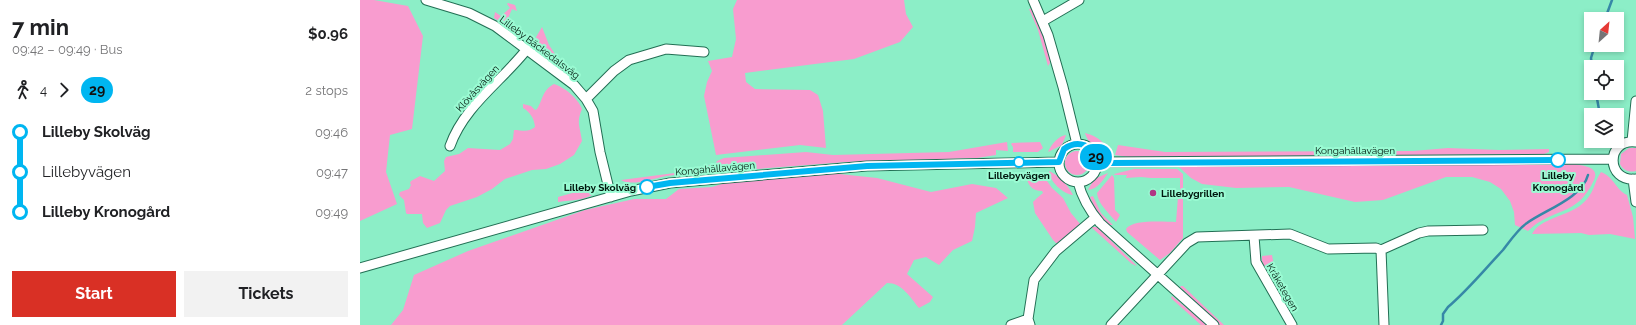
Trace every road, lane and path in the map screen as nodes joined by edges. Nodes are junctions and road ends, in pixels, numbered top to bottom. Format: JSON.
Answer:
{"nodes":[{"id":1,"x":426,"y":0,"type":"edge"},
{"id":2,"x":1033,"y":0,"type":"edge"},
{"id":3,"x":1079,"y":0,"type":"edge"},
{"id":4,"x":1043,"y":22,"type":"junction"},
{"id":5,"x":527,"y":49,"type":"junction"},
{"id":6,"x":704,"y":52,"type":"dead end"},
{"id":7,"x":586,"y":99,"type":"junction"},
{"id":8,"x":1636,"y":101,"type":"edge"},
{"id":9,"x":1634,"y":141,"type":"edge"},
{"id":10,"x":1077,"y":144,"type":"junction"},
{"id":11,"x":450,"y":146,"type":"dead end"},
{"id":12,"x":1613,"y":159,"type":"junction"},
{"id":13,"x":1059,"y":162,"type":"junction"},
{"id":14,"x":1097,"y":162,"type":"junction"},
{"id":15,"x":1635,"y":179,"type":"edge"},
{"id":16,"x":1078,"y":182,"type":"junction"},
{"id":17,"x":611,"y":197,"type":"junction"},
{"id":18,"x":1636,"y":202,"type":"edge"},
{"id":19,"x":1095,"y":218,"type":"junction"},
{"id":20,"x":1483,"y":230,"type":"dead end"},
{"id":21,"x":1254,"y":236,"type":"junction"},
{"id":22,"x":1381,"y":250,"type":"junction"},
{"id":23,"x":360,"y":268,"type":"edge"},
{"id":24,"x":1157,"y":275,"type":"junction"},
{"id":25,"x":1029,"y":322,"type":"edge"},
{"id":26,"x":1011,"y":325,"type":"edge"},
{"id":27,"x":1111,"y":325,"type":"edge"},
{"id":28,"x":1214,"y":325,"type":"edge"},
{"id":29,"x":1292,"y":325,"type":"edge"},
{"id":30,"x":1384,"y":325,"type":"edge"}],
"edges":[{"from":1,"to":5,"type":"street","name":"Lilleby Bäckedalsväg"},
{"from":2,"to":4,"type":"street"},
{"from":3,"to":4,"type":"street"},
{"from":4,"to":10,"type":"street"},
{"from":5,"to":7,"type":"street","name":"Lilleby Bäckedalsväg"},
{"from":5,"to":11,"type":"street","name":"Klövåsvägen"},
{"from":6,"to":7,"type":"street"},
{"from":7,"to":17,"type":"street","name":"Lilleby Bäckedalsväg"},
{"from":8,"to":9,"type":"street"},
{"from":9,"to":12,"type":"street"},
{"from":10,"to":13,"type":"street"},
{"from":10,"to":14,"type":"street"},
{"from":12,"to":14,"type":"street","name":"Kongahällavägen"},
{"from":12,"to":15,"type":"street"},
{"from":13,"to":16,"type":"street"},
{"from":13,"to":17,"type":"street","name":"Kongahällavägen"},
{"from":14,"to":16,"type":"street"},
{"from":15,"to":18,"type":"street"},
{"from":16,"to":19,"type":"street"},
{"from":17,"to":23,"type":"street","name":"Kongahällavägen"},
{"from":19,"to":24,"type":"street"},
{"from":19,"to":25,"type":"street"},
{"from":20,"to":22,"type":"street"},
{"from":21,"to":22,"type":"street"},
{"from":21,"to":24,"type":"street"},
{"from":21,"to":29,"type":"street","name":"Kråketegen"},
{"from":22,"to":30,"type":"street"},
{"from":24,"to":27,"type":"street"},
{"from":24,"to":28,"type":"street"},
{"from":25,"to":26,"type":"street"}]}
